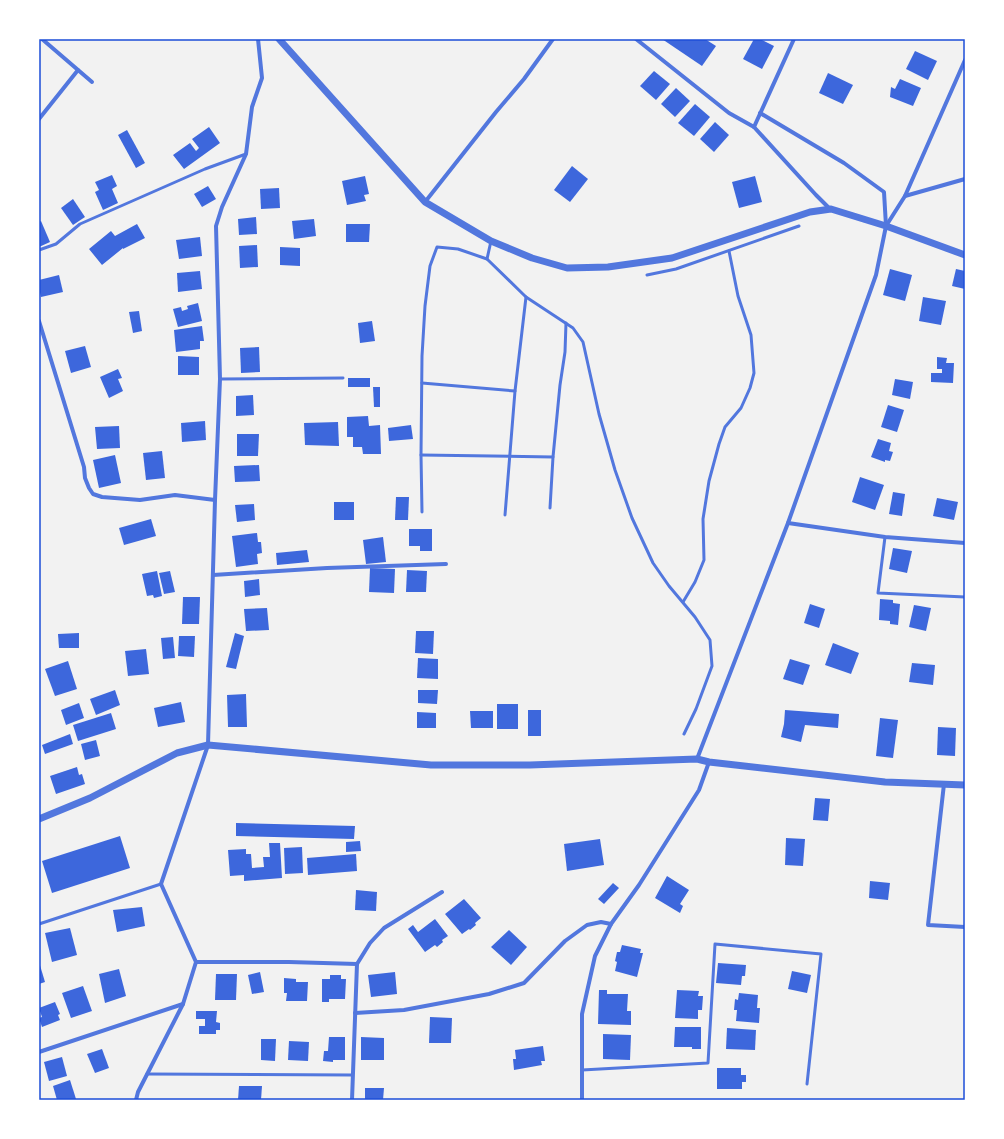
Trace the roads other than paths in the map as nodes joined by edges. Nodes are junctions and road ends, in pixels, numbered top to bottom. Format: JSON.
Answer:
{"nodes":[{"id":1,"x":42,"y":39,"type":"edge"},
{"id":2,"x":258,"y":39,"type":"edge"},
{"id":3,"x":279,"y":39,"type":"edge"},
{"id":4,"x":553,"y":39,"type":"edge"},
{"id":5,"x":636,"y":39,"type":"edge"},
{"id":6,"x":794,"y":39,"type":"edge"},
{"id":7,"x":965,"y":60,"type":"edge"},
{"id":8,"x":78,"y":70,"type":"junction"},
{"id":9,"x":92,"y":82,"type":"dead end"},
{"id":10,"x":760,"y":113,"type":"junction"},
{"id":11,"x":39,"y":119,"type":"edge"},
{"id":12,"x":754,"y":127,"type":"junction"},
{"id":13,"x":246,"y":154,"type":"junction"},
{"id":14,"x":965,"y":179,"type":"edge"},
{"id":15,"x":905,"y":196,"type":"junction"},
{"id":16,"x":425,"y":202,"type":"junction"},
{"id":17,"x":831,"y":209,"type":"junction"},
{"id":18,"x":799,"y":226,"type":"dead end"},
{"id":19,"x":886,"y":226,"type":"junction"},
{"id":20,"x":491,"y":241,"type":"junction"},
{"id":21,"x":39,"y":250,"type":"edge"},
{"id":22,"x":729,"y":251,"type":"junction"},
{"id":23,"x":965,"y":255,"type":"edge"},
{"id":24,"x":487,"y":259,"type":"junction"},
{"id":25,"x":647,"y":275,"type":"dead end"},
{"id":26,"x":526,"y":297,"type":"junction"},
{"id":27,"x":39,"y":321,"type":"edge"},
{"id":28,"x":566,"y":323,"type":"junction"},
{"id":29,"x":41,"y":337,"type":"edge"},
{"id":30,"x":220,"y":378,"type":"junction"},
{"id":31,"x":343,"y":378,"type":"dead end"},
{"id":32,"x":422,"y":383,"type":"junction"},
{"id":33,"x":515,"y":391,"type":"junction"},
{"id":34,"x":421,"y":455,"type":"junction"},
{"id":35,"x":510,"y":457,"type":"junction"},
{"id":36,"x":553,"y":457,"type":"junction"},
{"id":37,"x":215,"y":500,"type":"junction"},
{"id":38,"x":550,"y":508,"type":"dead end"},
{"id":39,"x":422,"y":512,"type":"dead end"},
{"id":40,"x":505,"y":515,"type":"dead end"},
{"id":41,"x":788,"y":523,"type":"junction"},
{"id":42,"x":885,"y":537,"type":"junction"},
{"id":43,"x":965,"y":543,"type":"edge"},
{"id":44,"x":446,"y":564,"type":"dead end"},
{"id":45,"x":213,"y":575,"type":"junction"},
{"id":46,"x":965,"y":596,"type":"edge"},
{"id":47,"x":683,"y":602,"type":"junction"},
{"id":48,"x":684,"y":734,"type":"dead end"},
{"id":49,"x":208,"y":745,"type":"junction"},
{"id":50,"x":697,"y":759,"type":"junction"},
{"id":51,"x":709,"y":762,"type":"junction"},
{"id":52,"x":944,"y":784,"type":"junction"},
{"id":53,"x":965,"y":785,"type":"edge"},
{"id":54,"x":39,"y":819,"type":"edge"},
{"id":55,"x":161,"y":884,"type":"junction"},
{"id":56,"x":442,"y":892,"type":"dead end"},
{"id":57,"x":39,"y":924,"type":"edge"},
{"id":58,"x":611,"y":924,"type":"junction"},
{"id":59,"x":965,"y":927,"type":"edge"},
{"id":60,"x":196,"y":962,"type":"junction"},
{"id":61,"x":357,"y":964,"type":"junction"},
{"id":62,"x":183,"y":1004,"type":"junction"},
{"id":63,"x":355,"y":1013,"type":"junction"},
{"id":64,"x":39,"y":1052,"type":"edge"},
{"id":65,"x":582,"y":1070,"type":"junction"},
{"id":66,"x":147,"y":1074,"type":"junction"},
{"id":67,"x":352,"y":1074,"type":"junction"},
{"id":68,"x":807,"y":1084,"type":"dead end"},
{"id":69,"x":136,"y":1100,"type":"edge"},
{"id":70,"x":352,"y":1100,"type":"edge"},
{"id":71,"x":582,"y":1100,"type":"edge"}],
"edges":[{"from":1,"to":8,"type":"street"},
{"from":2,"to":13,"type":"street"},
{"from":3,"to":16,"type":"street"},
{"from":4,"to":16,"type":"street"},
{"from":5,"to":12,"type":"street"},
{"from":6,"to":10,"type":"street"},
{"from":7,"to":15,"type":"street"},
{"from":8,"to":9,"type":"street"},
{"from":8,"to":11,"type":"street"},
{"from":10,"to":12,"type":"street"},
{"from":10,"to":19,"type":"street"},
{"from":12,"to":17,"type":"street"},
{"from":13,"to":21,"type":"lane"},
{"from":13,"to":30,"type":"street"},
{"from":14,"to":15,"type":"street"},
{"from":15,"to":19,"type":"street"},
{"from":16,"to":20,"type":"street"},
{"from":17,"to":19,"type":"street"},
{"from":17,"to":20,"type":"street"},
{"from":18,"to":22,"type":"lane"},
{"from":19,"to":23,"type":"street"},
{"from":19,"to":41,"type":"street"},
{"from":20,"to":24,"type":"lane"},
{"from":22,"to":25,"type":"lane"},
{"from":22,"to":47,"type":"lane"},
{"from":24,"to":26,"type":"lane"},
{"from":24,"to":32,"type":"lane"},
{"from":26,"to":28,"type":"lane"},
{"from":26,"to":33,"type":"lane"},
{"from":27,"to":29,"type":"street"},
{"from":28,"to":36,"type":"lane"},
{"from":28,"to":47,"type":"lane"},
{"from":29,"to":37,"type":"street"},
{"from":30,"to":31,"type":"lane"},
{"from":30,"to":37,"type":"street"},
{"from":32,"to":33,"type":"lane"},
{"from":32,"to":34,"type":"lane"},
{"from":33,"to":35,"type":"lane"},
{"from":34,"to":35,"type":"lane"},
{"from":34,"to":39,"type":"lane"},
{"from":35,"to":36,"type":"lane"},
{"from":35,"to":40,"type":"lane"},
{"from":36,"to":38,"type":"lane"},
{"from":37,"to":45,"type":"street"},
{"from":41,"to":42,"type":"street"},
{"from":41,"to":50,"type":"street"},
{"from":42,"to":43,"type":"street"},
{"from":42,"to":46,"type":"lane"},
{"from":44,"to":45,"type":"street"},
{"from":45,"to":49,"type":"street"},
{"from":47,"to":48,"type":"lane"},
{"from":49,"to":50,"type":"street"},
{"from":49,"to":54,"type":"street"},
{"from":49,"to":55,"type":"street"},
{"from":50,"to":51,"type":"street"},
{"from":51,"to":52,"type":"street"},
{"from":51,"to":58,"type":"street"},
{"from":52,"to":53,"type":"street"},
{"from":52,"to":59,"type":"street"},
{"from":55,"to":57,"type":"lane"},
{"from":55,"to":60,"type":"street"},
{"from":56,"to":61,"type":"street"},
{"from":58,"to":63,"type":"street"},
{"from":58,"to":65,"type":"street"},
{"from":60,"to":61,"type":"street"},
{"from":60,"to":62,"type":"street"},
{"from":61,"to":63,"type":"street"},
{"from":62,"to":64,"type":"street"},
{"from":62,"to":66,"type":"street"},
{"from":63,"to":67,"type":"street"},
{"from":65,"to":68,"type":"lane"},
{"from":65,"to":71,"type":"street"},
{"from":66,"to":67,"type":"lane"},
{"from":66,"to":69,"type":"street"},
{"from":67,"to":70,"type":"street"}]}
